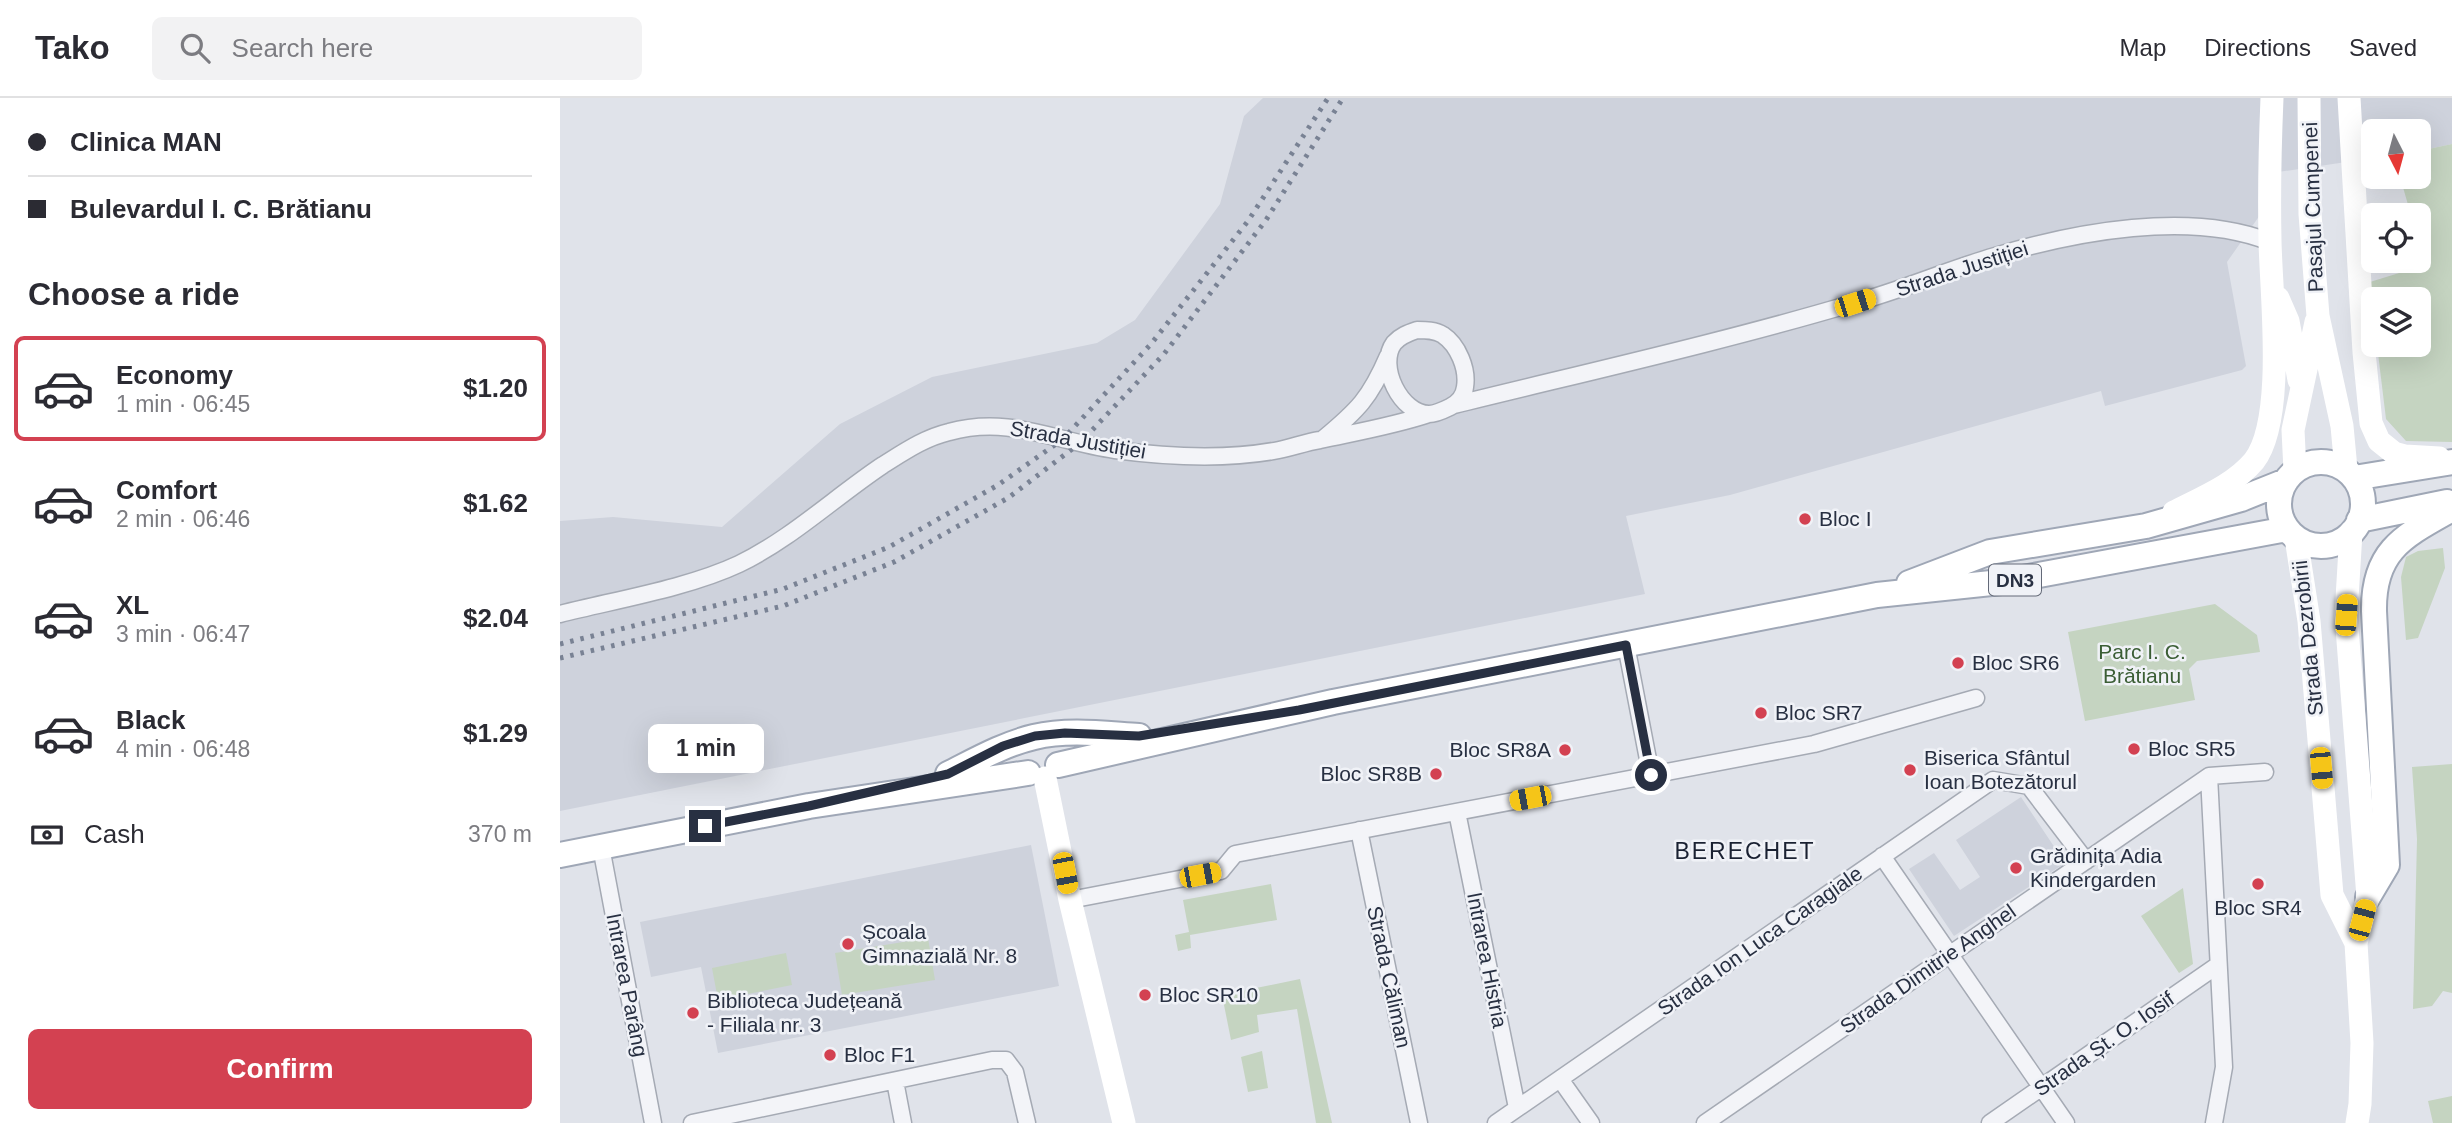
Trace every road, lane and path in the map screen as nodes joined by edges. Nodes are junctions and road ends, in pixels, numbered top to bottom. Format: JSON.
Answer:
{"nodes":[{"id":1,"x":2272,"y":98,"type":"edge"},
{"id":2,"x":2309,"y":98,"type":"edge"},
{"id":3,"x":2349,"y":98,"type":"edge"},
{"id":4,"x":2270,"y":243,"type":"junction"},
{"id":5,"x":2273,"y":289,"type":"junction"},
{"id":6,"x":2361,"y":301,"type":"edge"},
{"id":7,"x":2318,"y":316,"type":"junction"},
{"id":8,"x":1390,"y":350,"type":"junction"},
{"id":9,"x":2363,"y":357,"type":"edge"},
{"id":10,"x":2364,"y":357,"type":"edge"},
{"id":11,"x":2301,"y":391,"type":"junction"},
{"id":12,"x":1454,"y":405,"type":"junction"},
{"id":13,"x":1429,"y":414,"type":"junction"},
{"id":14,"x":2342,"y":426,"type":"junction"},
{"id":15,"x":1323,"y":439,"type":"junction"},
{"id":16,"x":2452,"y":461,"type":"edge"},
{"id":17,"x":2350,"y":474,"type":"junction"},
{"id":18,"x":2290,"y":476,"type":"junction"},
{"id":19,"x":2452,"y":501,"type":"edge"},
{"id":20,"x":2452,"y":509,"type":"edge"},
{"id":21,"x":2146,"y":526,"type":"junction"},
{"id":22,"x":2355,"y":526,"type":"junction"},
{"id":23,"x":2291,"y":533,"type":"junction"},
{"id":24,"x":1877,"y":595,"type":"junction"},
{"id":25,"x":560,"y":614,"type":"edge"},
{"id":26,"x":1626,"y":645,"type":"junction"},
{"id":27,"x":1976,"y":698,"type":"dead end"},
{"id":28,"x":1299,"y":710,"type":"junction"},
{"id":29,"x":1139,"y":736,"type":"junction"},
{"id":30,"x":1042,"y":764,"type":"junction"},
{"id":31,"x":2265,"y":772,"type":"dead end"},
{"id":32,"x":948,"y":774,"type":"junction"},
{"id":33,"x":1651,"y":775,"type":"junction"},
{"id":34,"x":2209,"y":776,"type":"junction"},
{"id":35,"x":809,"y":806,"type":"junction"},
{"id":36,"x":1457,"y":812,"type":"junction"},
{"id":37,"x":1359,"y":831,"type":"junction"},
{"id":38,"x":601,"y":847,"type":"junction"},
{"id":39,"x":560,"y":855,"type":"edge"},
{"id":40,"x":1882,"y":856,"type":"junction"},
{"id":41,"x":2086,"y":861,"type":"junction"},
{"id":42,"x":2368,"y":897,"type":"junction"},
{"id":43,"x":1070,"y":900,"type":"junction"},
{"id":44,"x":2356,"y":943,"type":"junction"},
{"id":45,"x":1950,"y":954,"type":"junction"},
{"id":46,"x":2218,"y":965,"type":"junction"},
{"id":47,"x":1560,"y":1079,"type":"junction"},
{"id":48,"x":895,"y":1081,"type":"junction"},
{"id":49,"x":2042,"y":1087,"type":"junction"},
{"id":50,"x":1517,"y":1108,"type":"junction"},
{"id":51,"x":653,"y":1123,"type":"edge"},
{"id":52,"x":692,"y":1123,"type":"edge"},
{"id":53,"x":903,"y":1123,"type":"edge"},
{"id":54,"x":1027,"y":1123,"type":"edge"},
{"id":55,"x":1124,"y":1123,"type":"edge"},
{"id":56,"x":1419,"y":1123,"type":"edge"},
{"id":57,"x":1496,"y":1123,"type":"edge"},
{"id":58,"x":1591,"y":1123,"type":"edge"},
{"id":59,"x":1705,"y":1123,"type":"edge"},
{"id":60,"x":1990,"y":1123,"type":"edge"},
{"id":61,"x":2066,"y":1123,"type":"edge"},
{"id":62,"x":2214,"y":1123,"type":"edge"},
{"id":63,"x":2357,"y":1123,"type":"edge"}],
"edges":[{"from":1,"to":4,"type":"main road"},
{"from":2,"to":7,"type":"main road","name":"Pasajul Cumpenei"},
{"from":3,"to":6,"type":"main road"},
{"from":4,"to":5,"type":"main road"},
{"from":4,"to":12,"type":"street","name":"Strada Justiției"},
{"from":5,"to":11,"type":"main road"},
{"from":5,"to":21,"type":"main road"},
{"from":7,"to":11,"type":"main road"},
{"from":7,"to":14,"type":"main road"},
{"from":8,"to":12,"type":"street"},
{"from":8,"to":13,"type":"street"},
{"from":8,"to":15,"type":"street"},
{"from":9,"to":14,"type":"main road"},
{"from":10,"to":16,"type":"main road"},
{"from":11,"to":18,"type":"main road"},
{"from":12,"to":13,"type":"street"},
{"from":13,"to":15,"type":"street","name":"Strada Justiției"},
{"from":14,"to":17,"type":"main road"},
{"from":15,"to":25,"type":"street","name":"Strada Justiției"},
{"from":16,"to":17,"type":"main road","number":"DN3"},
{"from":17,"to":18,"type":"main road","number":"DN3"},
{"from":17,"to":22,"type":"main road"},
{"from":18,"to":21,"type":"main road","number":"DN3"},
{"from":18,"to":23,"type":"main road"},
{"from":19,"to":22,"type":"main road","number":"DN3"},
{"from":20,"to":42,"type":"main road"},
{"from":21,"to":24,"type":"main road","number":"DN3"},
{"from":22,"to":23,"type":"main road","number":"DN3"},
{"from":22,"to":42,"type":"main road","name":"Strada Dezrobirii"},
{"from":23,"to":24,"type":"main road","number":"DN3"},
{"from":23,"to":44,"type":"main road","name":"Strada Dezrobirii"},
{"from":24,"to":26,"type":"main road","number":"DN3"},
{"from":26,"to":28,"type":"main road","number":"DN3"},
{"from":26,"to":33,"type":"street"},
{"from":27,"to":33,"type":"street"},
{"from":28,"to":29,"type":"main road","number":"DN3"},
{"from":28,"to":30,"type":"main road","number":"DN3"},
{"from":29,"to":30,"type":"main road","number":"DN3"},
{"from":29,"to":32,"type":"main road"},
{"from":30,"to":32,"type":"main road","number":"DN3"},
{"from":30,"to":35,"type":"main road","number":"DN3"},
{"from":30,"to":43,"type":"main road"},
{"from":31,"to":34,"type":"street"},
{"from":32,"to":35,"type":"main road","number":"DN3"},
{"from":33,"to":36,"type":"street"},
{"from":34,"to":41,"type":"street","name":"Strada Dimitrie Anghel"},
{"from":34,"to":46,"type":"street"},
{"from":35,"to":38,"type":"main road","number":"DN3"},
{"from":36,"to":37,"type":"street"},
{"from":36,"to":50,"type":"street","name":"Intrarea Histria"},
{"from":37,"to":43,"type":"street"},
{"from":37,"to":56,"type":"street","name":"Strada Căliman"},
{"from":38,"to":39,"type":"main road","number":"DN3"},
{"from":38,"to":51,"type":"street","name":"Intrarea Parâng"},
{"from":40,"to":41,"type":"street","name":"Strada Ion Luca Caragiale"},
{"from":40,"to":45,"type":"street"},
{"from":40,"to":47,"type":"street","name":"Strada Ion Luca Caragiale"},
{"from":41,"to":45,"type":"street","name":"Strada Dimitrie Anghel"},
{"from":42,"to":44,"type":"main road","name":"Strada Dezrobirii"},
{"from":43,"to":55,"type":"main road"},
{"from":44,"to":63,"type":"main road","name":"Strada Dezrobirii"},
{"from":45,"to":49,"type":"street"},
{"from":45,"to":59,"type":"street","name":"Strada Dimitrie Anghel"},
{"from":46,"to":49,"type":"street","name":"Strada Șt. O. Iosif"},
{"from":46,"to":62,"type":"street"},
{"from":47,"to":50,"type":"street","name":"Strada Ion Luca Caragiale"},
{"from":47,"to":58,"type":"street"},
{"from":48,"to":52,"type":"street"},
{"from":48,"to":53,"type":"street"},
{"from":48,"to":54,"type":"street"},
{"from":49,"to":60,"type":"street","name":"Strada Șt. O. Iosif"},
{"from":49,"to":61,"type":"street"},
{"from":50,"to":57,"type":"street","name":"Strada Ion Luca Caragiale"}]}
